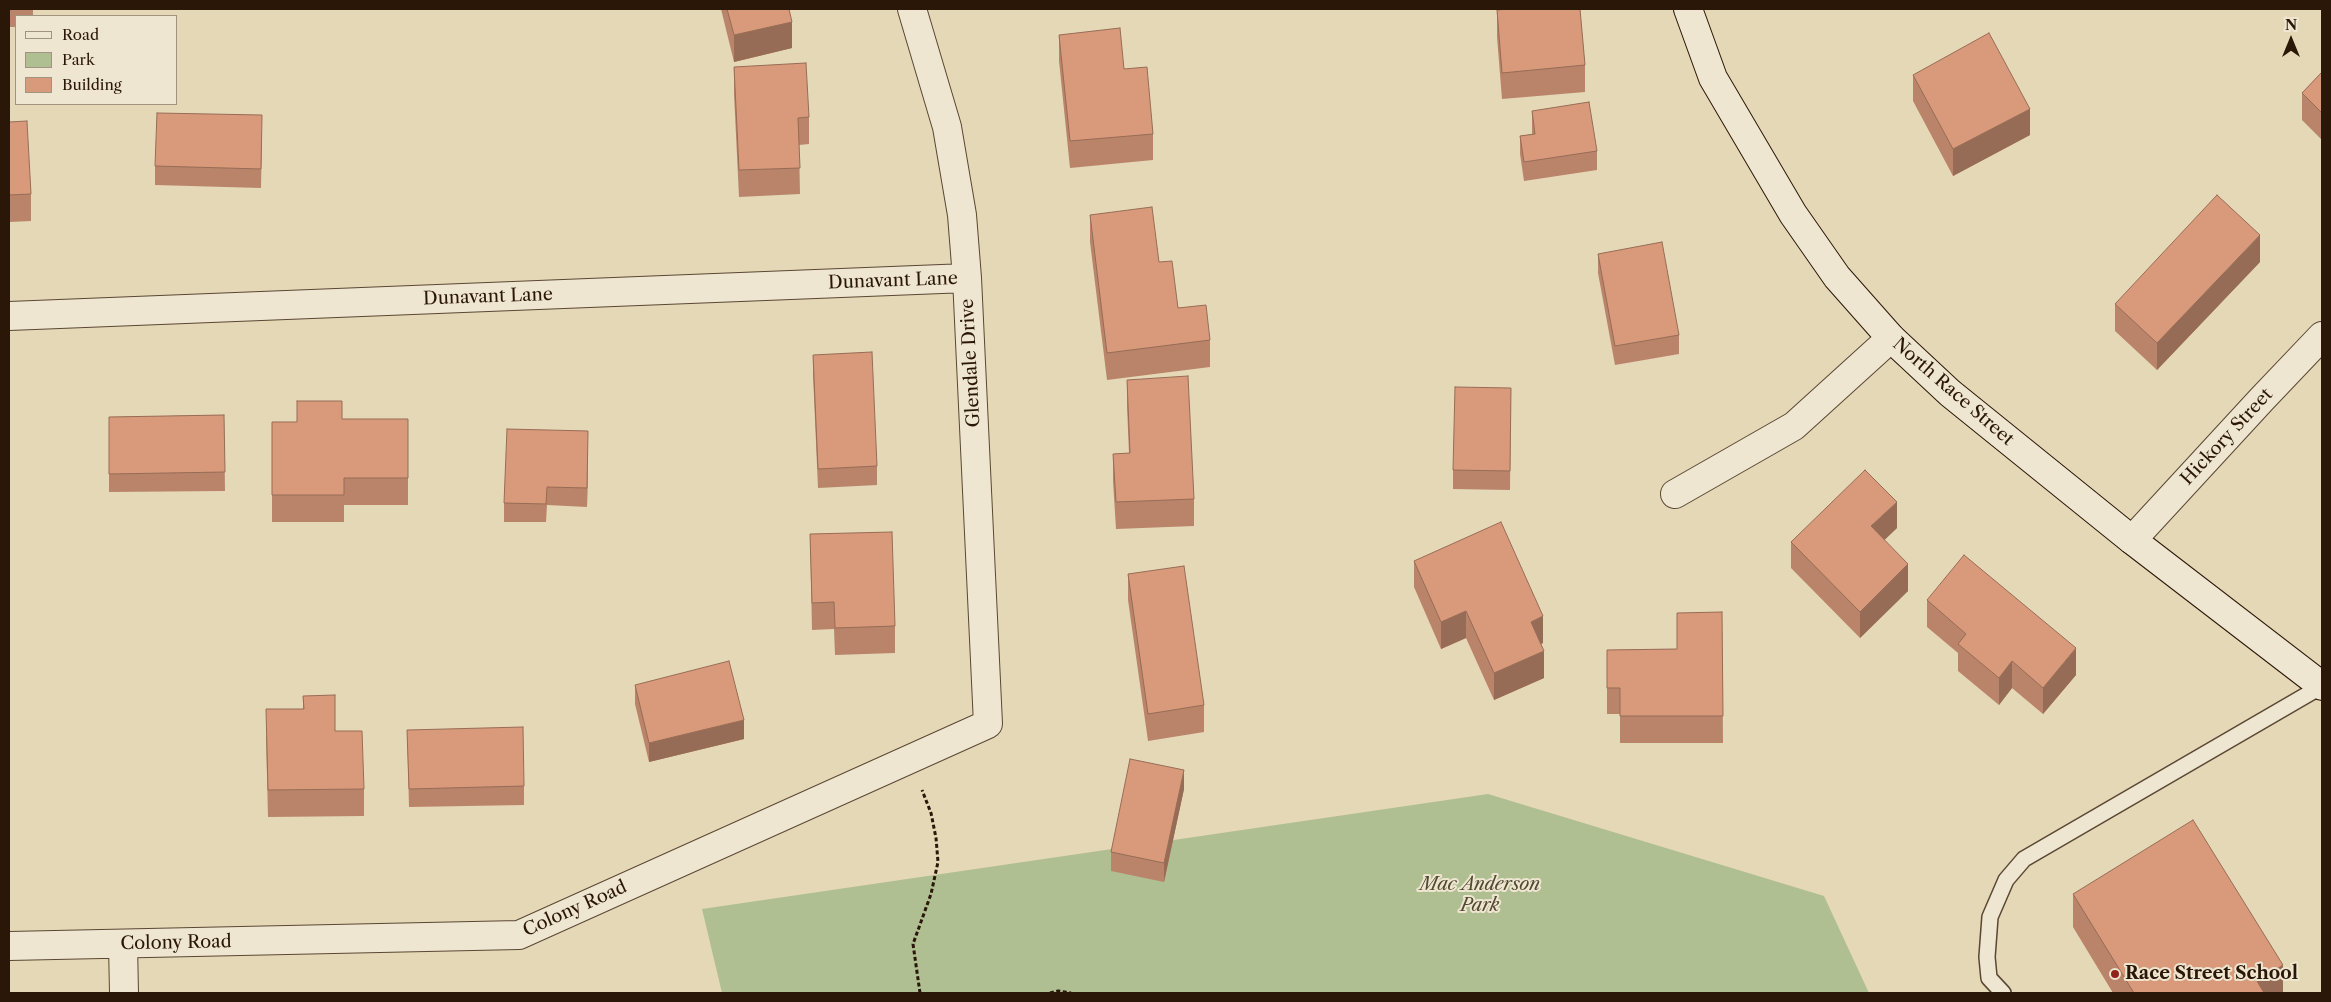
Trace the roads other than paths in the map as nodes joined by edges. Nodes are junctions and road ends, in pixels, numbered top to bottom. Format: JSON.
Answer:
{"nodes":[{"id":1,"x":912,"y":9,"type":"edge"},
{"id":2,"x":1688,"y":9,"type":"edge"},
{"id":3,"x":967,"y":278,"type":"junction"},
{"id":4,"x":9,"y":316,"type":"edge"},
{"id":5,"x":2322,"y":336,"type":"edge"},
{"id":6,"x":1891,"y":338,"type":"junction"},
{"id":7,"x":1675,"y":494,"type":"dead end"},
{"id":8,"x":2132,"y":540,"type":"junction"},
{"id":9,"x":2322,"y":686,"type":"edge"},
{"id":10,"x":988,"y":724,"type":"joint"},
{"id":11,"x":124,"y":944,"type":"junction"},
{"id":12,"x":9,"y":946,"type":"edge"},
{"id":13,"x":1989,"y":978,"type":"junction"},
{"id":14,"x":124,"y":993,"type":"edge"},
{"id":15,"x":1989,"y":993,"type":"edge"},
{"id":16,"x":2003,"y":993,"type":"edge"}],
"edges":[{"from":1,"to":3,"type":"street","name":"Glendale Drive"},
{"from":2,"to":6,"type":"street","name":"North Race Street"},
{"from":3,"to":4,"type":"street","name":"Dunavant Lane"},
{"from":3,"to":10,"type":"street","name":"Glendale Drive"},
{"from":5,"to":8,"type":"street","name":"Hickory Street"},
{"from":6,"to":7,"type":"street"},
{"from":6,"to":8,"type":"street","name":"North Race Street"},
{"from":8,"to":9,"type":"street","name":"North Race Street"},
{"from":9,"to":13,"type":"lane"},
{"from":10,"to":11,"type":"street","name":"Colony Road"},
{"from":11,"to":12,"type":"street","name":"Colony Road"},
{"from":11,"to":14,"type":"street"},
{"from":13,"to":15,"type":"lane"},
{"from":13,"to":16,"type":"lane"}]}
